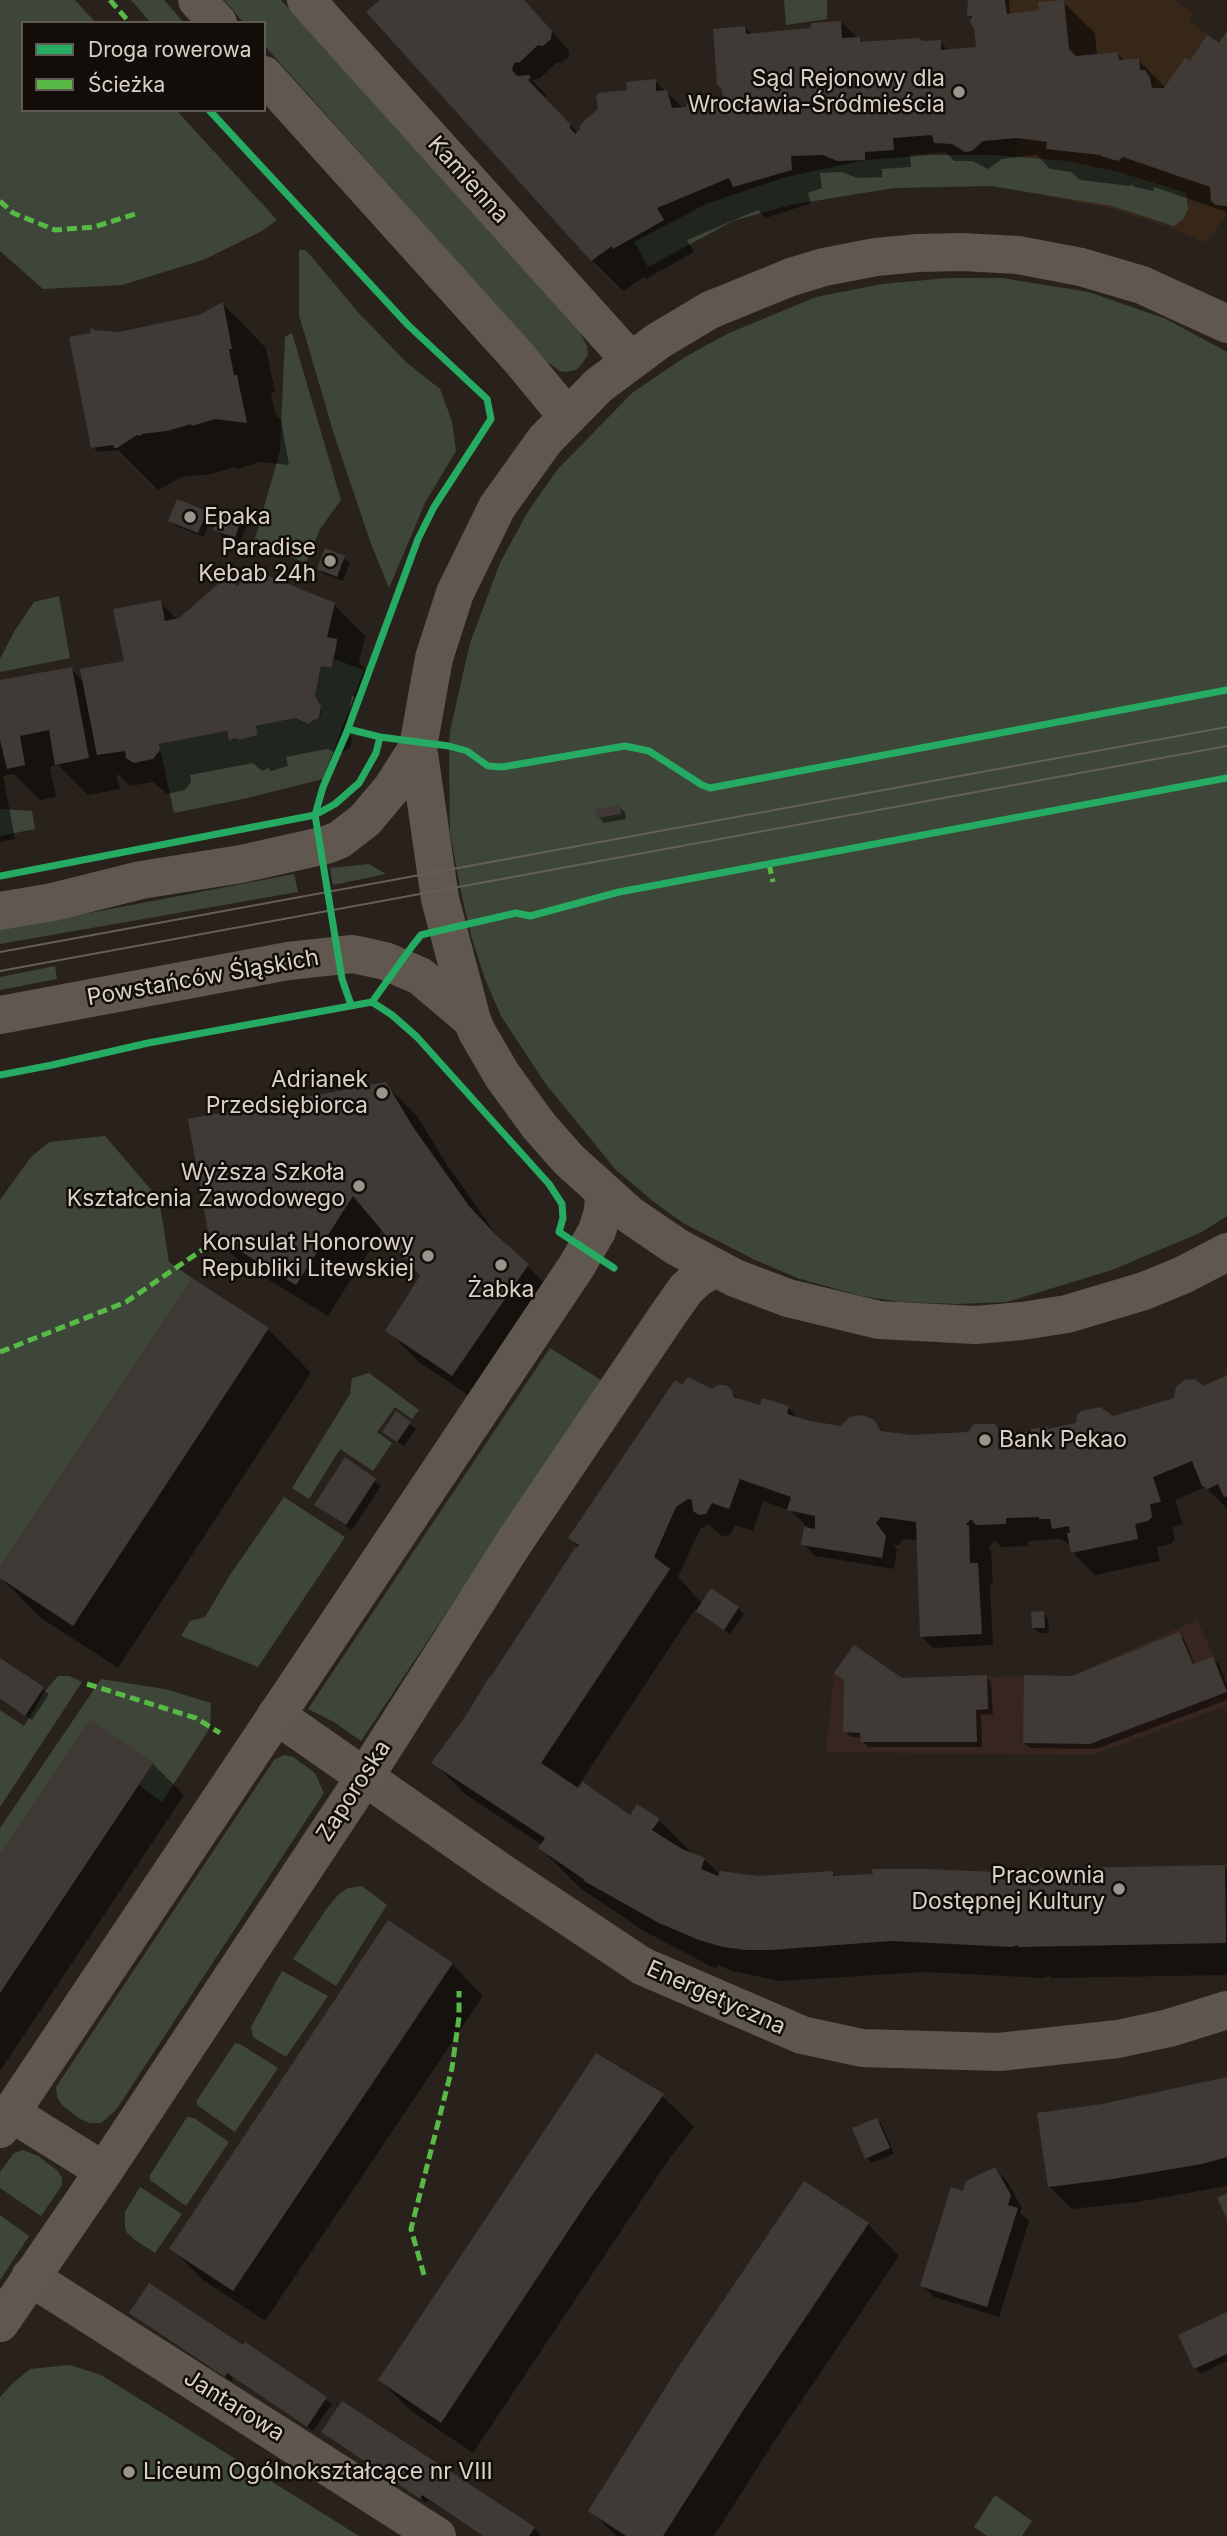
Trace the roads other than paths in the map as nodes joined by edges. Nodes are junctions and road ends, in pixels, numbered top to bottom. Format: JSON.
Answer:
{"nodes":[{"id":1,"x":197,"y":0,"type":"edge"},
{"id":2,"x":306,"y":0,"type":"edge"},
{"id":3,"x":216,"y":21,"type":"edge"},
{"id":4,"x":266,"y":77,"type":"edge"},
{"id":5,"x":1218,"y":309,"type":"edge"},
{"id":6,"x":631,"y":360,"type":"junction"},
{"id":7,"x":567,"y":416,"type":"junction"},
{"id":8,"x":418,"y":747,"type":"junction"},
{"id":9,"x":0,"y":911,"type":"edge"},
{"id":10,"x":0,"y":1015,"type":"edge"},
{"id":11,"x":472,"y":1020,"type":"junction"},
{"id":12,"x":604,"y":1194,"type":"junction"},
{"id":13,"x":1227,"y":1252,"type":"edge"},
{"id":14,"x":715,"y":1268,"type":"junction"},
{"id":15,"x":276,"y":1715,"type":"junction"},
{"id":16,"x":364,"y":1778,"type":"junction"},
{"id":17,"x":1227,"y":2010,"type":"edge"},
{"id":18,"x":5,"y":2121,"type":"edge"},
{"id":19,"x":104,"y":2171,"type":"junction"},
{"id":20,"x":30,"y":2277,"type":"junction"},
{"id":21,"x":0,"y":2323,"type":"edge"},
{"id":22,"x":437,"y":2536,"type":"edge"}],
"edges":[{"from":1,"to":3,"type":"main road"},
{"from":2,"to":6,"type":"main road","name":"Kamienna"},
{"from":4,"to":7,"type":"main road"},
{"from":5,"to":6,"type":"main road"},
{"from":6,"to":7,"type":"main road"},
{"from":7,"to":8,"type":"main road"},
{"from":8,"to":9,"type":"main road"},
{"from":8,"to":11,"type":"main road"},
{"from":10,"to":11,"type":"main road","name":"Powstańców Śląskich"},
{"from":11,"to":12,"type":"main road"},
{"from":12,"to":14,"type":"main road"},
{"from":12,"to":15,"type":"main road"},
{"from":13,"to":14,"type":"main road"},
{"from":14,"to":16,"type":"main road","name":"Zaporoska"},
{"from":15,"to":16,"type":"street","name":"Energetyczna"},
{"from":15,"to":18,"type":"main road"},
{"from":16,"to":17,"type":"street","name":"Energetyczna"},
{"from":16,"to":19,"type":"main road","name":"Zaporoska"},
{"from":18,"to":19,"type":"main road"},
{"from":19,"to":20,"type":"main road","name":"Zaporoska"},
{"from":20,"to":21,"type":"main road","name":"Zaporoska"},
{"from":20,"to":22,"type":"street","name":"Jantarowa"}]}
